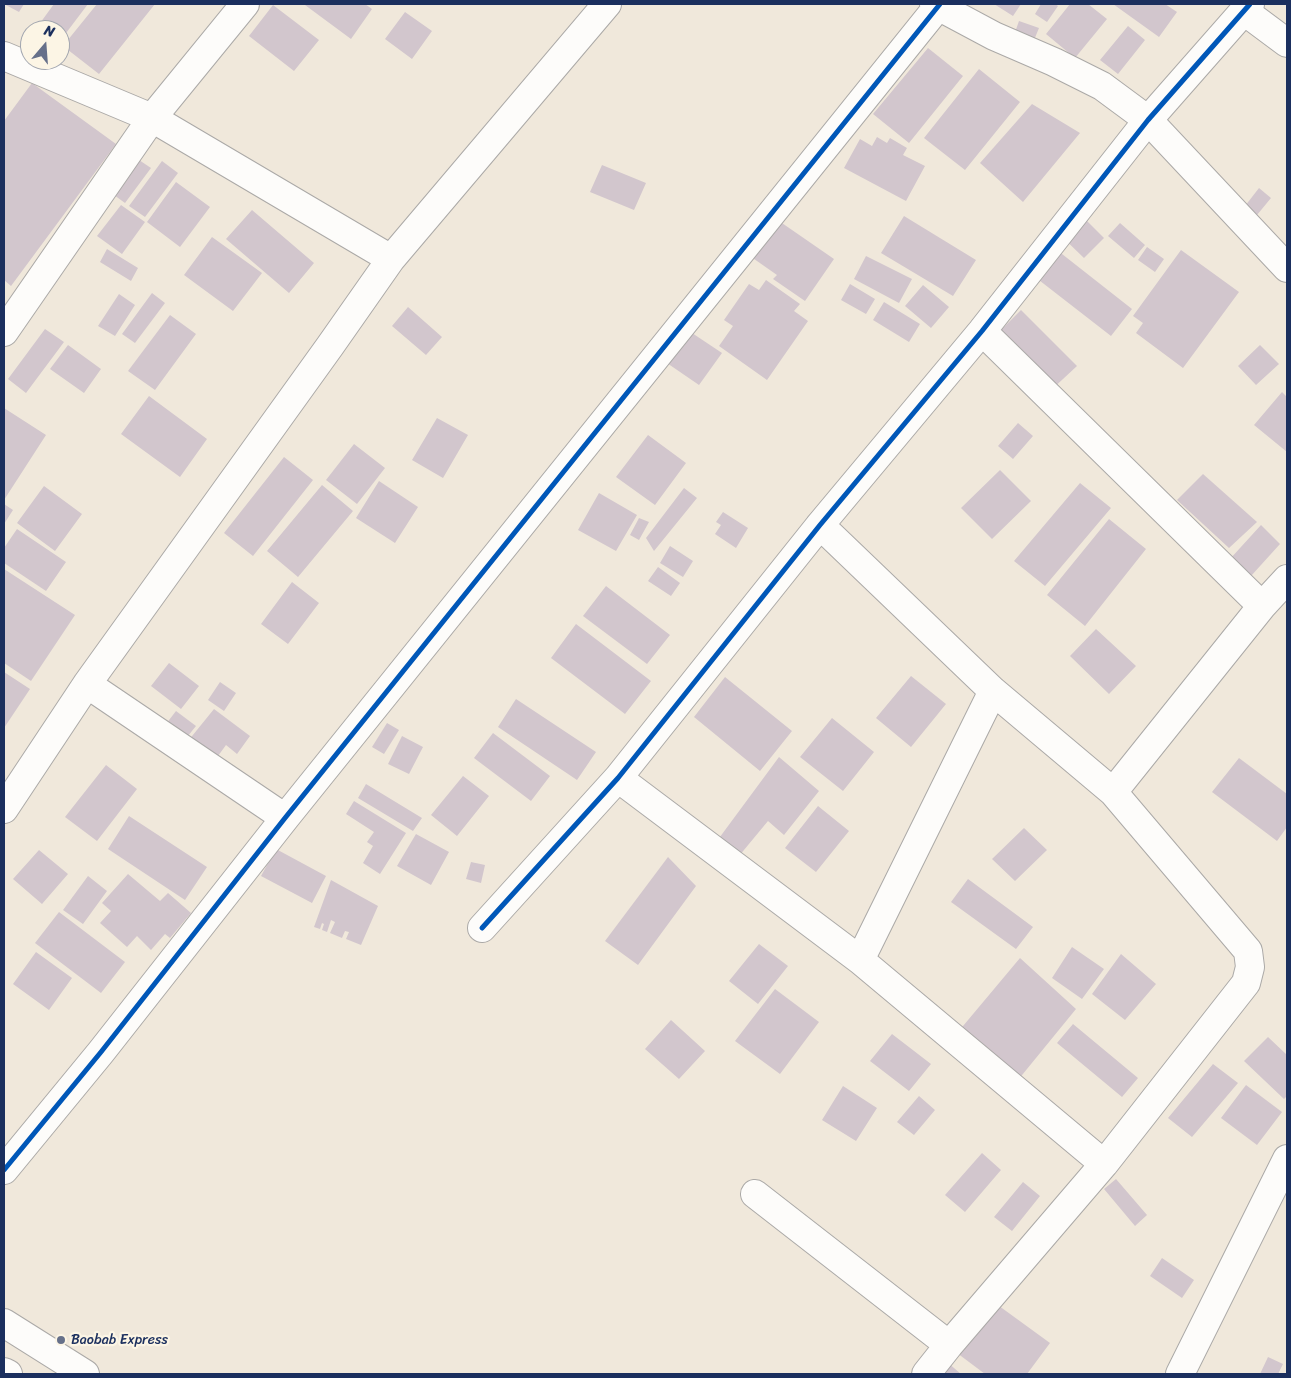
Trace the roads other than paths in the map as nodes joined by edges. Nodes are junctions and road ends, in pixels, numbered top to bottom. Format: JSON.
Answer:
{"nodes":[{"id":1,"x":245,"y":4,"type":"edge"},
{"id":2,"x":607,"y":4,"type":"edge"},
{"id":3,"x":937,"y":5,"type":"edge"},
{"id":4,"x":1247,"y":8,"type":"edge"},
{"id":5,"x":1287,"y":43,"type":"edge"},
{"id":6,"x":4,"y":56,"type":"edge"},
{"id":7,"x":152,"y":118,"type":"junction"},
{"id":8,"x":1148,"y":120,"type":"junction"},
{"id":9,"x":391,"y":259,"type":"junction"},
{"id":10,"x":1287,"y":268,"type":"edge"},
{"id":11,"x":4,"y":332,"type":"edge"},
{"id":12,"x":982,"y":332,"type":"junction"},
{"id":13,"x":820,"y":525,"type":"junction"},
{"id":14,"x":1287,"y":579,"type":"edge"},
{"id":15,"x":1262,"y":606,"type":"junction"},
{"id":16,"x":87,"y":684,"type":"junction"},
{"id":17,"x":993,"y":691,"type":"junction"},
{"id":18,"x":618,"y":778,"type":"junction"},
{"id":19,"x":1113,"y":792,"type":"junction"},
{"id":20,"x":4,"y":809,"type":"edge"},
{"id":21,"x":285,"y":818,"type":"junction"},
{"id":22,"x":482,"y":928,"type":"dead end"},
{"id":23,"x":860,"y":960,"type":"junction"},
{"id":24,"x":1287,"y":1159,"type":"edge"},
{"id":25,"x":1104,"y":1164,"type":"junction"},
{"id":26,"x":4,"y":1170,"type":"edge"},
{"id":27,"x":756,"y":1194,"type":"dead end"},
{"id":28,"x":4,"y":1323,"type":"edge"},
{"id":29,"x":949,"y":1345,"type":"junction"},
{"id":30,"x":4,"y":1372,"type":"edge"},
{"id":31,"x":8,"y":1374,"type":"edge"},
{"id":32,"x":85,"y":1374,"type":"edge"},
{"id":33,"x":926,"y":1374,"type":"edge"},
{"id":34,"x":1180,"y":1374,"type":"edge"}],
"edges":[{"from":1,"to":7,"type":"main road"},
{"from":2,"to":9,"type":"main road"},
{"from":3,"to":8,"type":"main road"},
{"from":3,"to":21,"type":"main road"},
{"from":4,"to":5,"type":"main road"},
{"from":4,"to":8,"type":"main road"},
{"from":6,"to":7,"type":"main road"},
{"from":7,"to":9,"type":"main road"},
{"from":7,"to":11,"type":"main road"},
{"from":8,"to":10,"type":"main road"},
{"from":8,"to":12,"type":"main road"},
{"from":9,"to":16,"type":"main road"},
{"from":12,"to":13,"type":"main road"},
{"from":12,"to":15,"type":"main road"},
{"from":13,"to":17,"type":"main road"},
{"from":13,"to":18,"type":"main road"},
{"from":14,"to":15,"type":"main road"},
{"from":15,"to":19,"type":"main road"},
{"from":16,"to":20,"type":"main road"},
{"from":16,"to":21,"type":"main road"},
{"from":17,"to":19,"type":"main road"},
{"from":17,"to":23,"type":"main road"},
{"from":18,"to":22,"type":"main road"},
{"from":18,"to":23,"type":"main road"},
{"from":19,"to":25,"type":"main road"},
{"from":21,"to":26,"type":"main road"},
{"from":23,"to":25,"type":"main road"},
{"from":24,"to":34,"type":"main road"},
{"from":25,"to":29,"type":"main road"},
{"from":27,"to":29,"type":"main road"},
{"from":28,"to":32,"type":"main road"},
{"from":29,"to":33,"type":"main road"},
{"from":30,"to":31,"type":"main road"}]}
